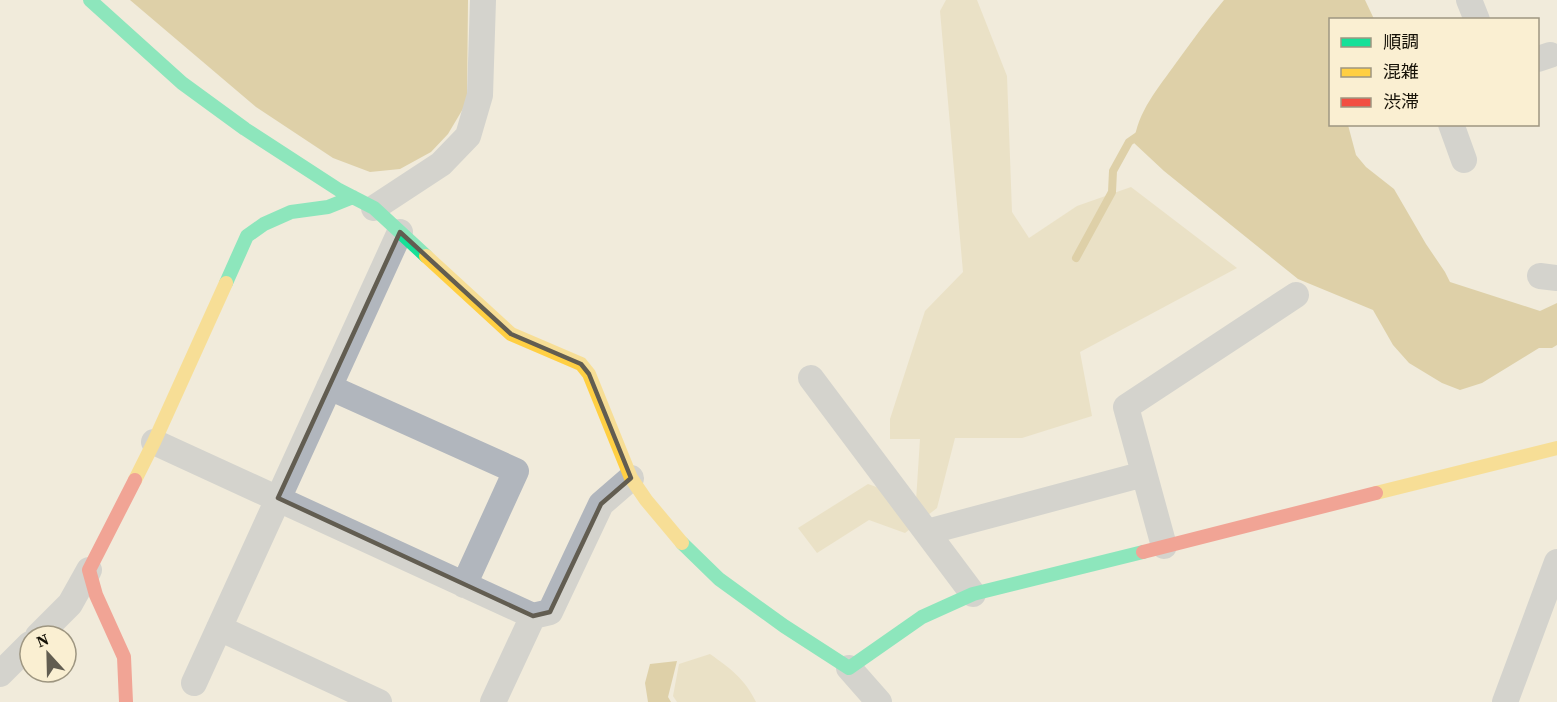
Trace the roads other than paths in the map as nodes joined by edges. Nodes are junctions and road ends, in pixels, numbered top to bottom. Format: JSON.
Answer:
{"nodes":[{"id":1,"x":90,"y":0,"type":"edge"},
{"id":2,"x":483,"y":0,"type":"edge"},
{"id":3,"x":1469,"y":0,"type":"edge"},
{"id":4,"x":1476,"y":18,"type":"edge"},
{"id":5,"x":1452,"y":126,"type":"edge"},
{"id":6,"x":1464,"y":160,"type":"dead end"},
{"id":7,"x":363,"y":203,"type":"junction"},
{"id":8,"x":399,"y":232,"type":"junction"},
{"id":9,"x":1296,"y":295,"type":"dead end"},
{"id":10,"x":811,"y":378,"type":"dead end"},
{"id":11,"x":329,"y":387,"type":"junction"},
{"id":12,"x":154,"y":442,"type":"junction"},
{"id":13,"x":1557,"y":448,"type":"edge"},
{"id":14,"x":1144,"y":474,"type":"junction"},
{"id":15,"x":631,"y":478,"type":"junction"},
{"id":16,"x":278,"y":498,"type":"junction"},
{"id":17,"x":927,"y":532,"type":"junction"},
{"id":18,"x":1164,"y":546,"type":"junction"},
{"id":19,"x":1557,"y":562,"type":"edge"},
{"id":20,"x":89,"y":570,"type":"junction"},
{"id":21,"x":464,"y":585,"type":"junction"},
{"id":22,"x":973,"y":594,"type":"junction"},
{"id":23,"x":533,"y":616,"type":"junction"},
{"id":24,"x":50,"y":624,"type":"edge"},
{"id":25,"x":219,"y":628,"type":"junction"},
{"id":26,"x":18,"y":656,"type":"edge"},
{"id":27,"x":849,"y":668,"type":"junction"},
{"id":28,"x":0,"y":674,"type":"edge"},
{"id":29,"x":194,"y":683,"type":"dead end"},
{"id":30,"x":126,"y":702,"type":"edge"},
{"id":31,"x":379,"y":702,"type":"edge"},
{"id":32,"x":493,"y":702,"type":"edge"},
{"id":33,"x":879,"y":702,"type":"edge"},
{"id":34,"x":1505,"y":702,"type":"edge"}],
"edges":[{"from":1,"to":7,"type":"street"},
{"from":2,"to":7,"type":"street"},
{"from":3,"to":4,"type":"street"},
{"from":5,"to":6,"type":"street"},
{"from":7,"to":8,"type":"street"},
{"from":7,"to":12,"type":"street"},
{"from":8,"to":11,"type":"street"},
{"from":8,"to":15,"type":"street"},
{"from":9,"to":14,"type":"street"},
{"from":10,"to":17,"type":"street"},
{"from":11,"to":16,"type":"street"},
{"from":11,"to":21,"type":"street"},
{"from":12,"to":16,"type":"street"},
{"from":12,"to":20,"type":"street"},
{"from":13,"to":18,"type":"street"},
{"from":14,"to":17,"type":"street"},
{"from":14,"to":18,"type":"street"},
{"from":15,"to":23,"type":"street"},
{"from":15,"to":27,"type":"street"},
{"from":16,"to":21,"type":"street"},
{"from":16,"to":25,"type":"street"},
{"from":17,"to":22,"type":"street"},
{"from":18,"to":22,"type":"street"},
{"from":19,"to":34,"type":"street"},
{"from":20,"to":24,"type":"street"},
{"from":20,"to":30,"type":"street"},
{"from":21,"to":23,"type":"street"},
{"from":22,"to":27,"type":"street"},
{"from":23,"to":32,"type":"street"},
{"from":25,"to":29,"type":"street"},
{"from":25,"to":31,"type":"street"},
{"from":26,"to":28,"type":"street"},
{"from":27,"to":33,"type":"street"}]}
